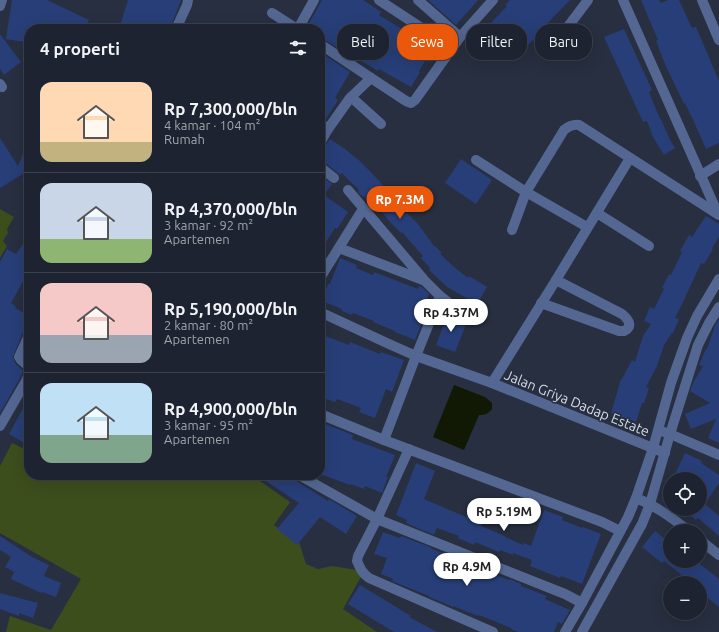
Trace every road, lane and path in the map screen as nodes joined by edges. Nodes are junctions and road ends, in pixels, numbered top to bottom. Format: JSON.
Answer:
{"nodes":[{"id":1,"x":2,"y":0,"type":"edge"},
{"id":2,"x":188,"y":0,"type":"edge"},
{"id":3,"x":314,"y":0,"type":"edge"},
{"id":4,"x":379,"y":0,"type":"edge"},
{"id":5,"x":418,"y":0,"type":"edge"},
{"id":6,"x":493,"y":0,"type":"edge"},
{"id":7,"x":588,"y":0,"type":"edge"},
{"id":8,"x":623,"y":0,"type":"edge"},
{"id":9,"x":702,"y":0,"type":"edge"},
{"id":10,"x":0,"y":6,"type":"edge"},
{"id":11,"x":272,"y":13,"type":"dead end"},
{"id":12,"x":178,"y":24,"type":"edge"},
{"id":13,"x":290,"y":24,"type":"edge"},
{"id":14,"x":301,"y":24,"type":"edge"},
{"id":15,"x":416,"y":24,"type":"edge"},
{"id":16,"x":570,"y":24,"type":"edge"},
{"id":17,"x":460,"y":37,"type":"junction"},
{"id":18,"x":458,"y":40,"type":"edge"},
{"id":19,"x":719,"y":40,"type":"edge"},
{"id":20,"x":325,"y":47,"type":"edge"},
{"id":21,"x":443,"y":60,"type":"edge"},
{"id":22,"x":371,"y":78,"type":"junction"},
{"id":23,"x":351,"y":96,"type":"junction"},
{"id":24,"x":381,"y":124,"type":"dead end"},
{"id":25,"x":325,"y":125,"type":"edge"},
{"id":26,"x":630,"y":158,"type":"junction"},
{"id":27,"x":476,"y":160,"type":"dead end"},
{"id":28,"x":719,"y":164,"type":"edge"},
{"id":29,"x":325,"y":171,"type":"edge"},
{"id":30,"x":700,"y":176,"type":"junction"},
{"id":31,"x":334,"y":178,"type":"dead end"},
{"id":32,"x":348,"y":190,"type":"dead end"},
{"id":33,"x":526,"y":192,"type":"junction"},
{"id":34,"x":363,"y":209,"type":"junction"},
{"id":35,"x":597,"y":213,"type":"junction"},
{"id":36,"x":718,"y":214,"type":"edge"},
{"id":37,"x":587,"y":227,"type":"junction"},
{"id":38,"x":512,"y":230,"type":"dead end"},
{"id":39,"x":649,"y":246,"type":"dead end"},
{"id":40,"x":339,"y":248,"type":"junction"},
{"id":41,"x":325,"y":270,"type":"edge"},
{"id":42,"x":719,"y":279,"type":"edge"},
{"id":43,"x":556,"y":280,"type":"junction"},
{"id":44,"x":425,"y":281,"type":"junction"},
{"id":45,"x":440,"y":296,"type":"junction"},
{"id":46,"x":541,"y":303,"type":"junction"},
{"id":47,"x":719,"y":307,"type":"edge"},
{"id":48,"x":461,"y":312,"type":"dead end"},
{"id":49,"x":325,"y":314,"type":"edge"},
{"id":50,"x":24,"y":346,"type":"edge"},
{"id":51,"x":416,"y":356,"type":"junction"},
{"id":52,"x":24,"y":362,"type":"edge"},
{"id":53,"x":492,"y":383,"type":"junction"},
{"id":54,"x":24,"y":384,"type":"edge"},
{"id":55,"x":325,"y":416,"type":"edge"},
{"id":56,"x":0,"y":426,"type":"edge"},
{"id":57,"x":657,"y":430,"type":"junction"},
{"id":58,"x":670,"y":434,"type":"junction"},
{"id":59,"x":384,"y":440,"type":"junction"},
{"id":60,"x":653,"y":448,"type":"junction"},
{"id":61,"x":409,"y":449,"type":"junction"},
{"id":62,"x":665,"y":453,"type":"junction"},
{"id":63,"x":719,"y":455,"type":"edge"},
{"id":64,"x":308,"y":480,"type":"edge"},
{"id":65,"x":636,"y":498,"type":"junction"},
{"id":66,"x":650,"y":504,"type":"junction"},
{"id":67,"x":377,"y":519,"type":"junction"},
{"id":68,"x":679,"y":524,"type":"edge"},
{"id":69,"x":620,"y":531,"type":"junction"},
{"id":70,"x":707,"y":546,"type":"edge"},
{"id":71,"x":719,"y":555,"type":"edge"},
{"id":72,"x":582,"y":603,"type":"junction"},
{"id":73,"x":493,"y":632,"type":"edge"},
{"id":74,"x":565,"y":632,"type":"edge"},
{"id":75,"x":582,"y":632,"type":"edge"}],
"edges":[{"from":1,"to":10,"type":"street"},
{"from":2,"to":12,"type":"street"},
{"from":3,"to":14,"type":"street"},
{"from":4,"to":15,"type":"street"},
{"from":5,"to":17,"type":"street"},
{"from":6,"to":17,"type":"street"},
{"from":7,"to":16,"type":"street"},
{"from":8,"to":30,"type":"street"},
{"from":9,"to":19,"type":"street"},
{"from":11,"to":13,"type":"street"},
{"from":17,"to":18,"type":"street"},
{"from":20,"to":22,"type":"street"},
{"from":21,"to":22,"type":"street"},
{"from":22,"to":23,"type":"street"},
{"from":23,"to":24,"type":"street"},
{"from":23,"to":25,"type":"street"},
{"from":26,"to":33,"type":"street"},
{"from":26,"to":35,"type":"street","name":"Jalan Griya Dadap Estate"},
{"from":26,"to":36,"type":"street"},
{"from":27,"to":33,"type":"street"},
{"from":28,"to":30,"type":"street"},
{"from":29,"to":31,"type":"street"},
{"from":30,"to":36,"type":"street"},
{"from":32,"to":34,"type":"street"},
{"from":33,"to":37,"type":"street"},
{"from":33,"to":38,"type":"street"},
{"from":34,"to":40,"type":"street"},
{"from":34,"to":44,"type":"street"},
{"from":35,"to":37,"type":"street","name":"Jalan Griya Dadap Estate"},
{"from":35,"to":39,"type":"street"},
{"from":37,"to":43,"type":"street","name":"Jalan Griya Dadap Estate"},
{"from":40,"to":41,"type":"street"},
{"from":40,"to":44,"type":"street"},
{"from":42,"to":57,"type":"street","name":"Jalan Griya Dadap Estate"},
{"from":43,"to":46,"type":"street","name":"Jalan Griya Dadap Estate"},
{"from":43,"to":46,"type":"street"},
{"from":44,"to":45,"type":"street"},
{"from":45,"to":48,"type":"street"},
{"from":45,"to":51,"type":"street"},
{"from":46,"to":53,"type":"street","name":"Jalan Griya Dadap Estate"},
{"from":47,"to":58,"type":"street","name":"Jalan Griya Dadap Estate"},
{"from":49,"to":51,"type":"street","name":"Jalan Griya Dadap Estate"},
{"from":50,"to":52,"type":"street"},
{"from":51,"to":53,"type":"street","name":"Jalan Griya Dadap Estate"},
{"from":51,"to":59,"type":"street"},
{"from":53,"to":60,"type":"street","name":"Jalan Griya Dadap Estate"},
{"from":54,"to":56,"type":"street"},
{"from":55,"to":59,"type":"street"},
{"from":57,"to":58,"type":"street","name":"Jalan Griya Dadap Estate"},
{"from":57,"to":60,"type":"street","name":"Jalan Griya Dadap Estate"},
{"from":58,"to":62,"type":"street","name":"Jalan Griya Dadap Estate"},
{"from":58,"to":63,"type":"street","name":"Jalan Griya Dadap Estate"},
{"from":59,"to":61,"type":"street"},
{"from":60,"to":62,"type":"street","name":"Jalan Griya Dadap Estate"},
{"from":60,"to":65,"type":"street","name":"Jalan Griya Dadap Estate"},
{"from":61,"to":67,"type":"street"},
{"from":61,"to":69,"type":"street"},
{"from":62,"to":66,"type":"street","name":"Jalan Griya Dadap Estate"},
{"from":64,"to":67,"type":"street"},
{"from":65,"to":66,"type":"street"},
{"from":65,"to":69,"type":"street","name":"Jalan Griya Dadap Estate"},
{"from":66,"to":68,"type":"street"},
{"from":66,"to":75,"type":"street","name":"Jalan Griya Dadap Estate"},
{"from":67,"to":72,"type":"street"},
{"from":67,"to":73,"type":"street"},
{"from":69,"to":72,"type":"street","name":"Jalan Griya Dadap Estate"},
{"from":70,"to":71,"type":"street"},
{"from":72,"to":74,"type":"street","name":"Jalan Griya Dadap Estate"}]}
